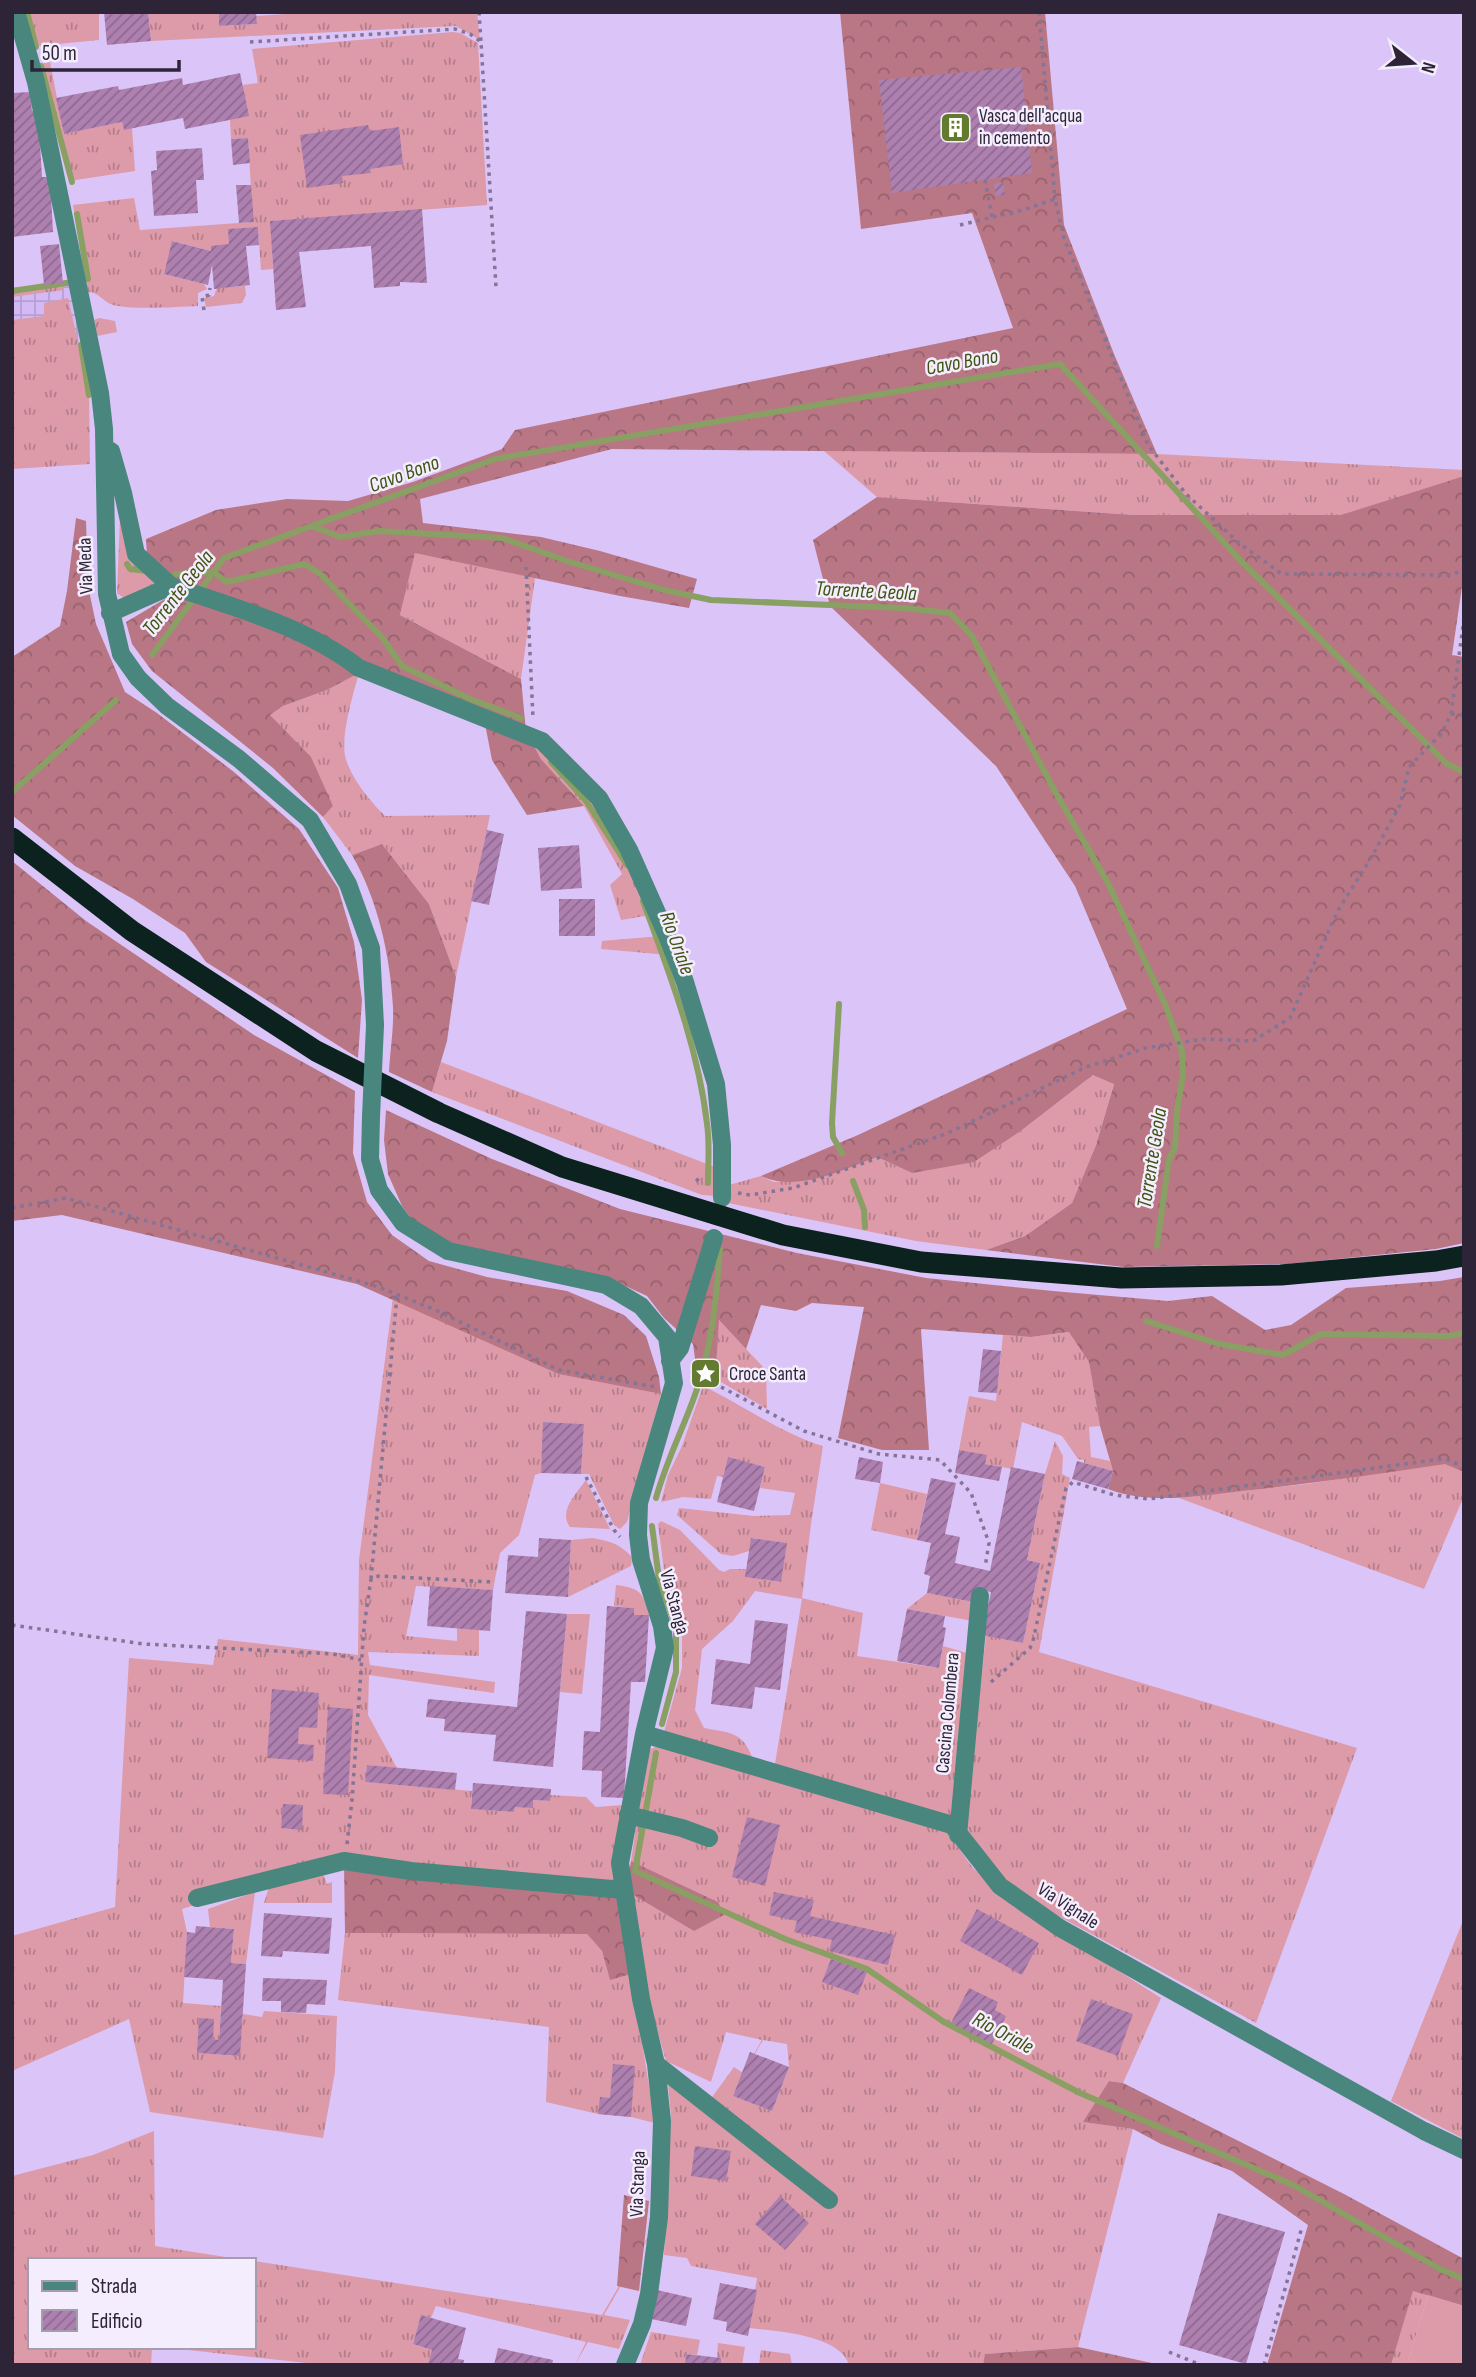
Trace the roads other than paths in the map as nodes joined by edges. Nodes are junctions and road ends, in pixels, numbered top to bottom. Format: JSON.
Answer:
{"nodes":[{"id":1,"x":16,"y":12,"type":"edge"},
{"id":2,"x":104,"y":429,"type":"junction"},
{"id":3,"x":179,"y":589,"type":"junction"},
{"id":4,"x":110,"y":613,"type":"junction"},
{"id":5,"x":12,"y":838,"type":"edge"},
{"id":6,"x":371,"y":1117,"type":"joint"},
{"id":7,"x":722,"y":1194,"type":"road end"},
{"id":8,"x":714,"y":1238,"type":"dead end"},
{"id":9,"x":1464,"y":1256,"type":"edge"},
{"id":10,"x":670,"y":1361,"type":"junction"},
{"id":11,"x":980,"y":1596,"type":"dead end"},
{"id":12,"x":644,"y":1734,"type":"junction"},
{"id":13,"x":638,"y":1818,"type":"junction"},
{"id":14,"x":958,"y":1835,"type":"junction"},
{"id":15,"x":709,"y":1838,"type":"dead end"},
{"id":16,"x":623,"y":1889,"type":"junction"},
{"id":17,"x":197,"y":1898,"type":"dead end"},
{"id":18,"x":656,"y":2064,"type":"junction"},
{"id":19,"x":1464,"y":2150,"type":"edge"},
{"id":20,"x":829,"y":2200,"type":"dead end"},
{"id":21,"x":625,"y":2365,"type":"edge"}],
"edges":[{"from":1,"to":2,"type":"street","name":"Via Meda"},
{"from":2,"to":3,"type":"street"},
{"from":2,"to":4,"type":"street","name":"Via Meda"},
{"from":3,"to":4,"type":"street"},
{"from":3,"to":7,"type":"street"},
{"from":4,"to":6,"type":"street","name":"Via Meda","bridge":true},
{"from":5,"to":9,"type":"highway"},
{"from":6,"to":10,"type":"street","name":"Via Stanga"},
{"from":8,"to":10,"type":"street"},
{"from":10,"to":12,"type":"street","name":"Via Stanga"},
{"from":11,"to":14,"type":"street","name":"Cascina Colombera"},
{"from":12,"to":13,"type":"street","name":"Via Stanga"},
{"from":12,"to":14,"type":"street","name":"Via Vignale"},
{"from":13,"to":15,"type":"street"},
{"from":13,"to":16,"type":"street","name":"Via Stanga"},
{"from":14,"to":19,"type":"street","name":"Via Vignale"},
{"from":16,"to":17,"type":"street"},
{"from":16,"to":18,"type":"street","name":"Via Stanga"},
{"from":18,"to":20,"type":"street"},
{"from":18,"to":21,"type":"street","name":"Via Stanga"}]}
